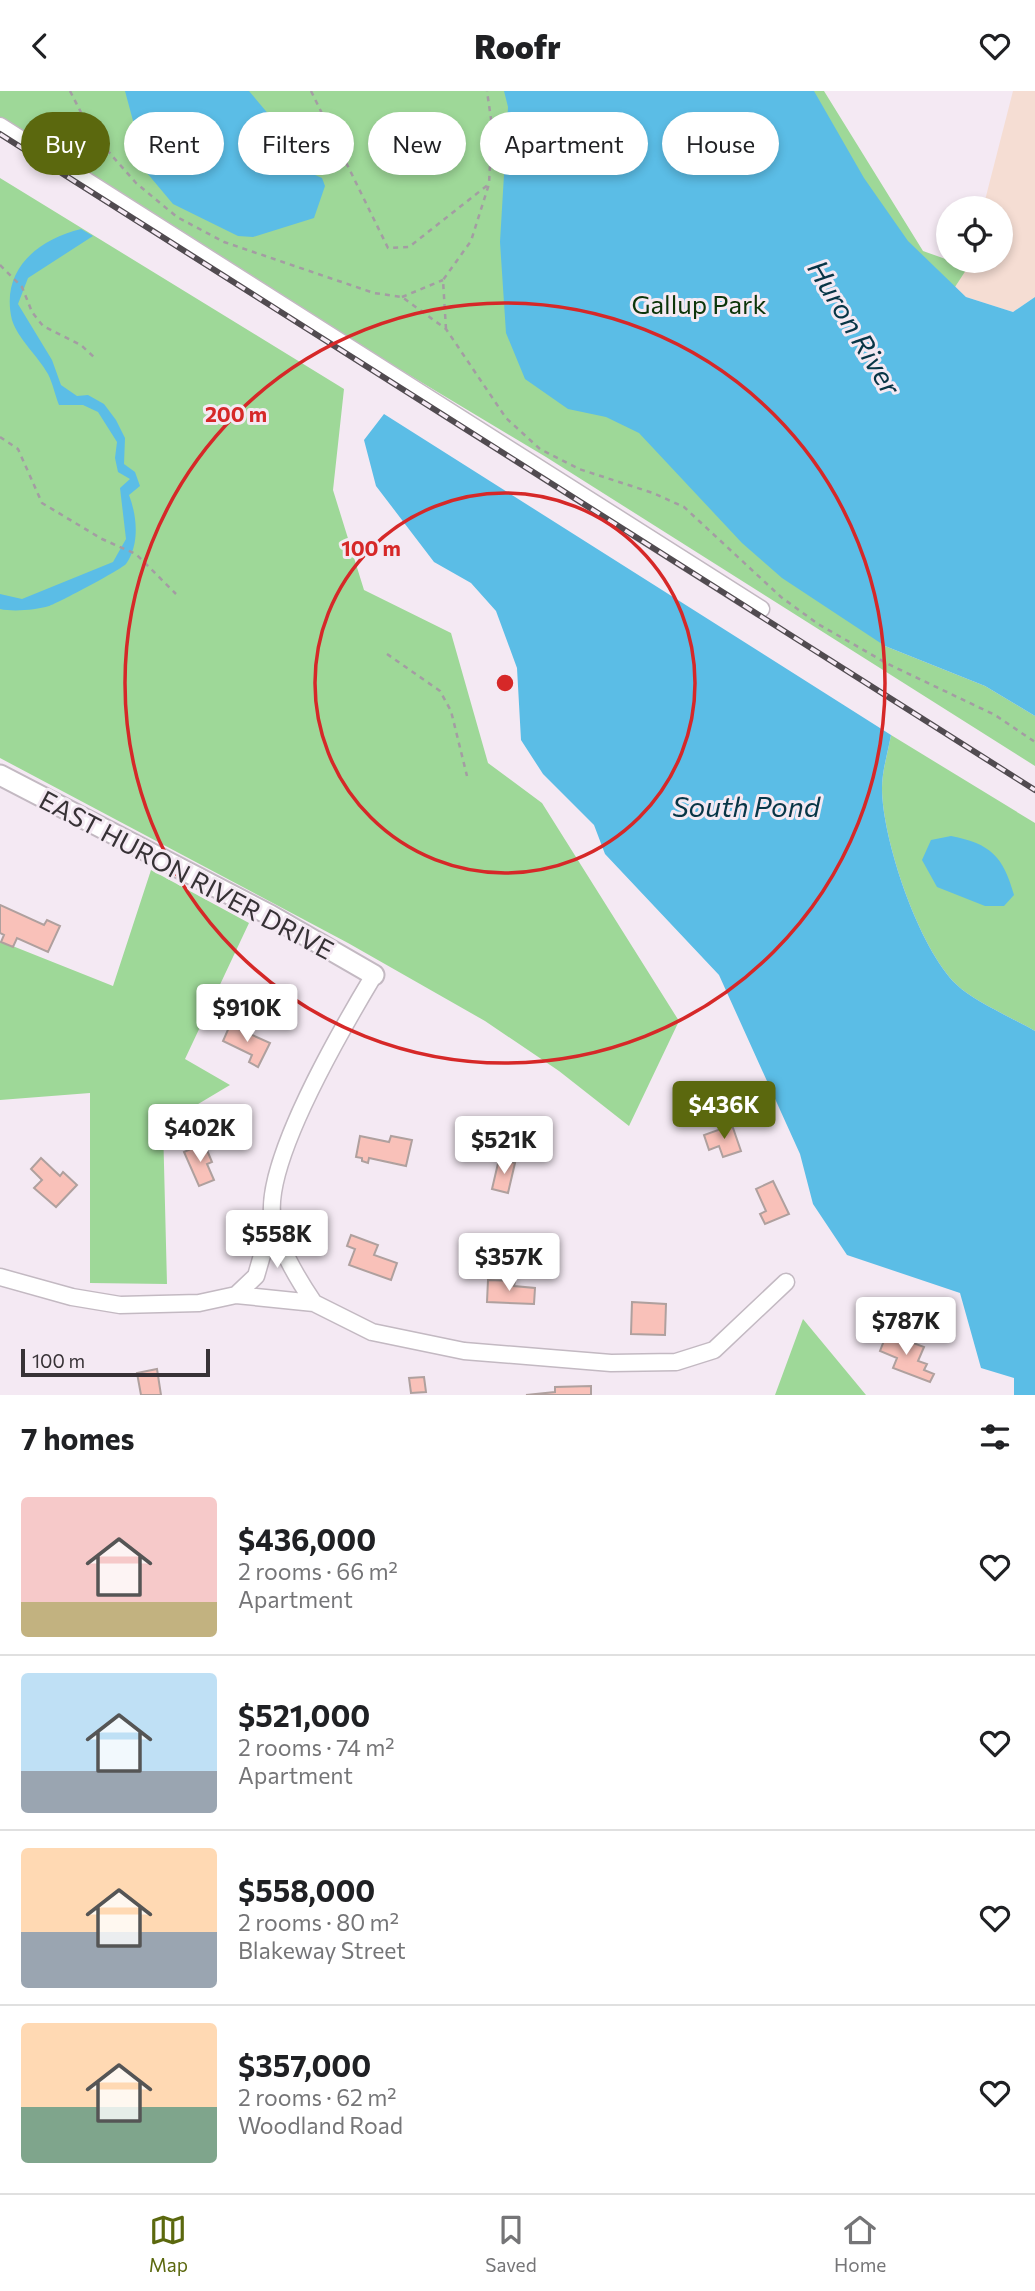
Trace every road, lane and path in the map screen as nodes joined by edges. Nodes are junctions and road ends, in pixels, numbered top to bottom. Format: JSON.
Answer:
{"nodes":[{"id":1,"x":70,"y":91,"type":"edge"},
{"id":2,"x":311,"y":91,"type":"edge"},
{"id":3,"x":487,"y":91,"type":"edge"},
{"id":4,"x":0,"y":126,"type":"edge"},
{"id":5,"x":489,"y":184,"type":"junction"},
{"id":6,"x":0,"y":265,"type":"edge"},
{"id":7,"x":443,"y":280,"type":"junction"},
{"id":8,"x":402,"y":297,"type":"junction"},
{"id":9,"x":446,"y":330,"type":"junction"},
{"id":10,"x":96,"y":359,"type":"dead end"},
{"id":11,"x":495,"y":404,"type":"junction"},
{"id":12,"x":490,"y":407,"type":"dead end"},
{"id":13,"x":0,"y":437,"type":"edge"},
{"id":14,"x":632,"y":486,"type":"junction"},
{"id":15,"x":630,"y":492,"type":"dead end"},
{"id":16,"x":757,"y":574,"type":"junction"},
{"id":17,"x":752,"y":579,"type":"dead end"},
{"id":18,"x":176,"y":594,"type":"dead end"},
{"id":19,"x":761,"y":609,"type":"dead end"},
{"id":20,"x":387,"y":654,"type":"dead end"},
{"id":21,"x":987,"y":711,"type":"junction"},
{"id":22,"x":984,"y":717,"type":"dead end"},
{"id":23,"x":1035,"y":742,"type":"edge"},
{"id":24,"x":0,"y":775,"type":"edge"},
{"id":25,"x":467,"y":776,"type":"dead end"},
{"id":26,"x":374,"y":975,"type":"joint"},
{"id":27,"x":272,"y":1218,"type":"junction"},
{"id":28,"x":0,"y":1277,"type":"edge"},
{"id":29,"x":786,"y":1282,"type":"dead end"},
{"id":30,"x":236,"y":1295,"type":"junction"},
{"id":31,"x":314,"y":1303,"type":"junction"}],
"edges":[{"from":1,"to":8,"type":"path"},
{"from":2,"to":5,"type":"path"},
{"from":3,"to":5,"type":"path"},
{"from":4,"to":19,"type":"street"},
{"from":5,"to":7,"type":"path"},
{"from":6,"to":10,"type":"path"},
{"from":7,"to":8,"type":"path"},
{"from":7,"to":9,"type":"path"},
{"from":8,"to":9,"type":"path"},
{"from":9,"to":11,"type":"path"},
{"from":11,"to":12,"type":"path"},
{"from":11,"to":14,"type":"path"},
{"from":13,"to":18,"type":"path"},
{"from":14,"to":15,"type":"path"},
{"from":14,"to":16,"type":"path"},
{"from":16,"to":17,"type":"path"},
{"from":16,"to":21,"type":"path"},
{"from":20,"to":25,"type":"path"},
{"from":21,"to":22,"type":"path"},
{"from":21,"to":23,"type":"path"},
{"from":24,"to":26,"type":"main road","name":"EAST HURON RIVER DRIVE"},
{"from":26,"to":27,"type":"street"},
{"from":27,"to":30,"type":"street"},
{"from":27,"to":31,"type":"street"},
{"from":28,"to":30,"type":"street"},
{"from":29,"to":31,"type":"street"},
{"from":30,"to":31,"type":"street"}]}
